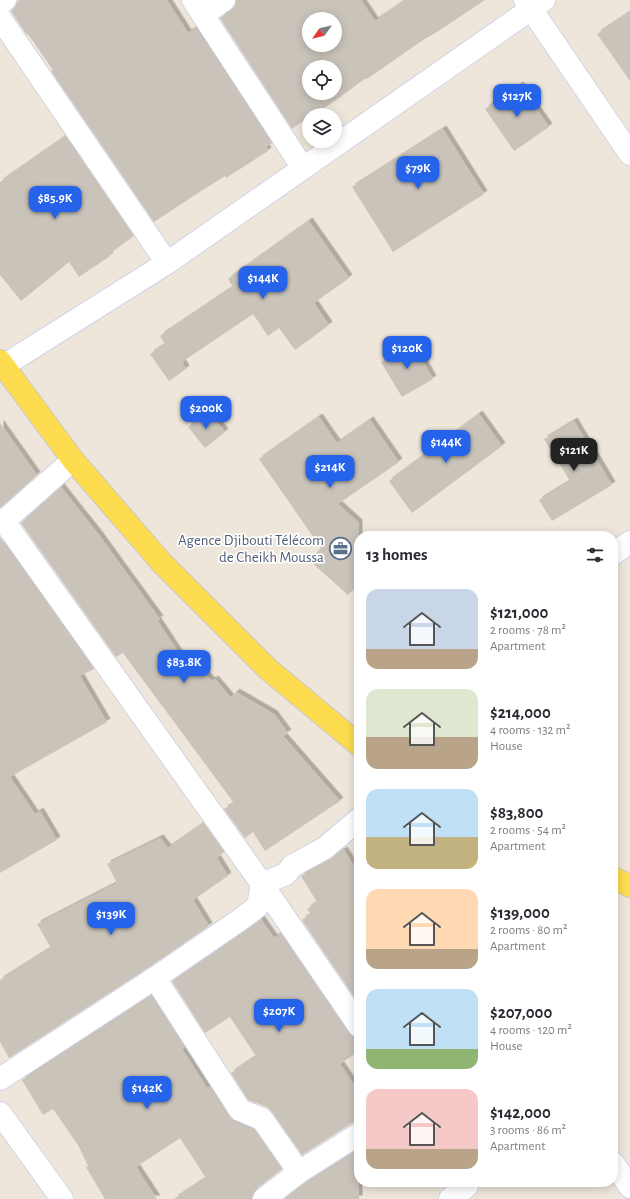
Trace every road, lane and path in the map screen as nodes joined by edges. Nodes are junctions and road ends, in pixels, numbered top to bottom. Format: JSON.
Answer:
{"nodes":[{"id":1,"x":5,"y":0,"type":"edge"},
{"id":2,"x":224,"y":0,"type":"edge"},
{"id":3,"x":533,"y":3,"type":"edge"},
{"id":4,"x":0,"y":4,"type":"edge"},
{"id":5,"x":198,"y":8,"type":"edge"},
{"id":6,"x":0,"y":18,"type":"edge"},
{"id":7,"x":630,"y":154,"type":"edge"},
{"id":8,"x":303,"y":168,"type":"junction"},
{"id":9,"x":167,"y":263,"type":"junction"},
{"id":10,"x":1,"y":365,"type":"edge"},
{"id":11,"x":73,"y":460,"type":"junction"},
{"id":12,"x":2,"y":522,"type":"edge"},
{"id":13,"x":630,"y":542,"type":"edge"},
{"id":14,"x":618,"y":550,"type":"edge"},
{"id":15,"x":354,"y":735,"type":"edge"},
{"id":16,"x":354,"y":823,"type":"edge"},
{"id":17,"x":618,"y":880,"type":"edge"},
{"id":18,"x":262,"y":884,"type":"junction"},
{"id":19,"x":630,"y":886,"type":"edge"},
{"id":20,"x":155,"y":978,"type":"junction"},
{"id":21,"x":354,"y":1019,"type":"edge"},
{"id":22,"x":0,"y":1079,"type":"edge"},
{"id":23,"x":0,"y":1113,"type":"edge"},
{"id":24,"x":354,"y":1137,"type":"edge"},
{"id":25,"x":618,"y":1169,"type":"edge"},
{"id":26,"x":299,"y":1172,"type":"junction"},
{"id":27,"x":630,"y":1187,"type":"edge"},
{"id":28,"x":469,"y":1189,"type":"edge"},
{"id":29,"x":62,"y":1199,"type":"edge"},
{"id":30,"x":264,"y":1199,"type":"edge"},
{"id":31,"x":450,"y":1199,"type":"edge"}],
"edges":[{"from":1,"to":4,"type":"street"},
{"from":2,"to":5,"type":"street"},
{"from":3,"to":7,"type":"street"},
{"from":3,"to":8,"type":"street"},
{"from":5,"to":8,"type":"street"},
{"from":6,"to":9,"type":"street"},
{"from":8,"to":9,"type":"street"},
{"from":9,"to":10,"type":"street"},
{"from":10,"to":11,"type":"main road"},
{"from":11,"to":12,"type":"street"},
{"from":11,"to":15,"type":"main road"},
{"from":12,"to":18,"type":"street"},
{"from":13,"to":14,"type":"street"},
{"from":16,"to":18,"type":"street"},
{"from":17,"to":19,"type":"main road"},
{"from":18,"to":20,"type":"street"},
{"from":18,"to":21,"type":"street"},
{"from":20,"to":22,"type":"street"},
{"from":20,"to":26,"type":"street"},
{"from":23,"to":29,"type":"street"},
{"from":24,"to":26,"type":"street"},
{"from":25,"to":27,"type":"street"},
{"from":26,"to":30,"type":"street"},
{"from":28,"to":31,"type":"street"}]}
